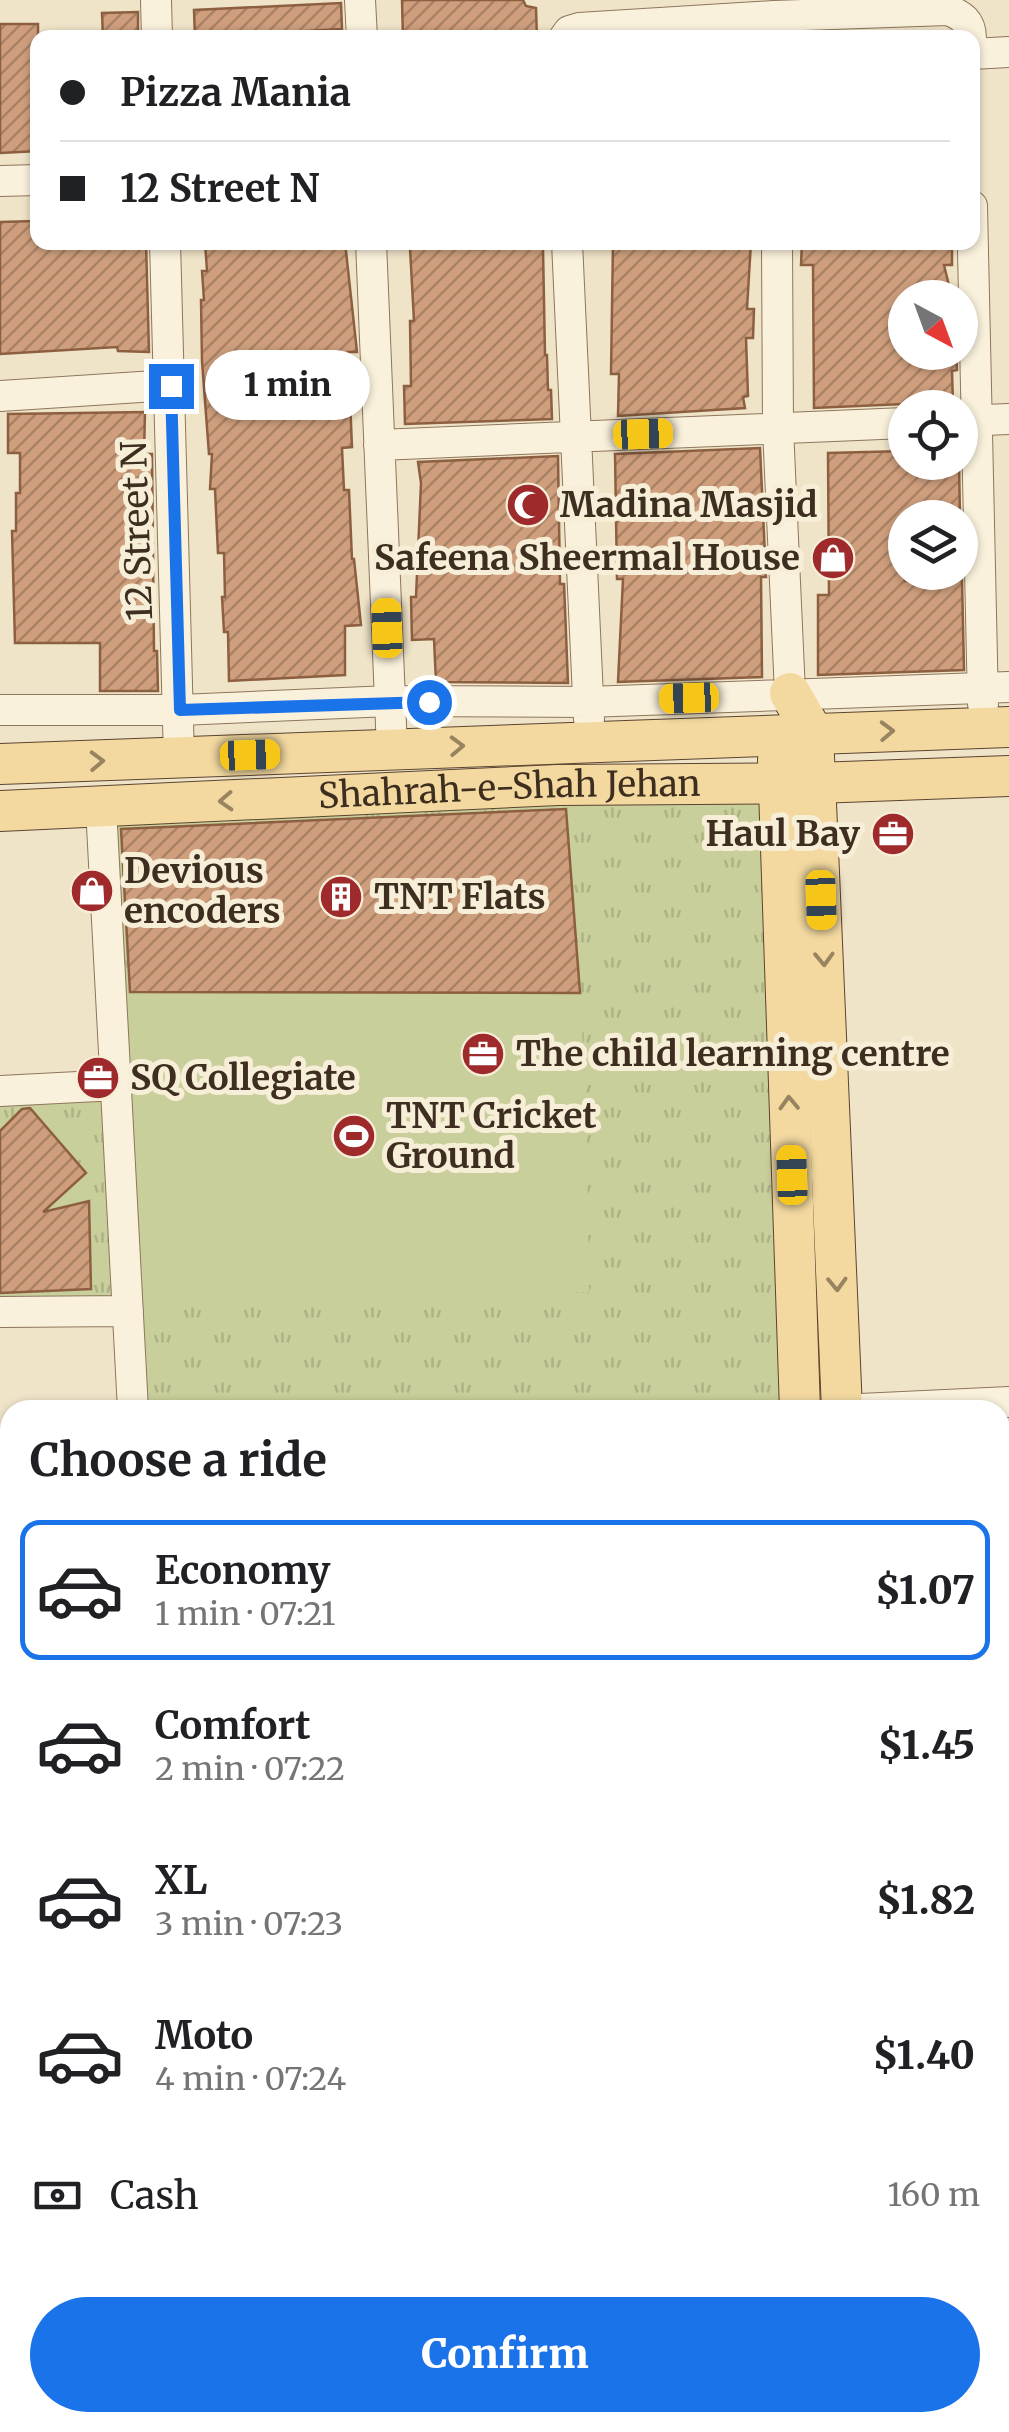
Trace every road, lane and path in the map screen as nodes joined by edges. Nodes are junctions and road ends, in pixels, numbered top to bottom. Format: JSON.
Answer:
{"nodes":[{"id":1,"x":156,"y":0,"type":"edge"},
{"id":2,"x":360,"y":0,"type":"edge"},
{"id":3,"x":774,"y":18,"type":"edge"},
{"id":4,"x":967,"y":27,"type":"edge"},
{"id":5,"x":157,"y":30,"type":"edge"},
{"id":6,"x":362,"y":30,"type":"edge"},
{"id":7,"x":619,"y":30,"type":"edge"},
{"id":8,"x":1009,"y":52,"type":"edge"},
{"id":9,"x":980,"y":54,"type":"edge"},
{"id":10,"x":30,"y":180,"type":"edge"},
{"id":11,"x":0,"y":181,"type":"edge"},
{"id":12,"x":165,"y":250,"type":"edge"},
{"id":13,"x":370,"y":250,"type":"edge"},
{"id":14,"x":566,"y":250,"type":"edge"},
{"id":15,"x":777,"y":250,"type":"edge"},
{"id":16,"x":971,"y":250,"type":"edge"},
{"id":17,"x":171,"y":386,"type":"junction"},
{"id":18,"x":969,"y":390,"type":"edge"},
{"id":19,"x":0,"y":396,"type":"edge"},
{"id":20,"x":1009,"y":419,"type":"edge"},
{"id":21,"x":978,"y":421,"type":"edge"},
{"id":22,"x":888,"y":425,"type":"edge"},
{"id":23,"x":778,"y":428,"type":"junction"},
{"id":24,"x":575,"y":437,"type":"junction"},
{"id":25,"x":379,"y":445,"type":"junction"},
{"id":26,"x":974,"y":480,"type":"edge"},
{"id":27,"x":996,"y":687,"type":"edge"},
{"id":28,"x":790,"y":693,"type":"junction"},
{"id":29,"x":390,"y":702,"type":"junction"},
{"id":30,"x":0,"y":710,"type":"edge"},
{"id":31,"x":180,"y":710,"type":"junction"},
{"id":32,"x":589,"y":722,"type":"junction"},
{"id":33,"x":996,"y":727,"type":"edge"},
{"id":34,"x":795,"y":734,"type":"junction"},
{"id":35,"x":392,"y":749,"type":"junction"},
{"id":36,"x":179,"y":758,"type":"junction"},
{"id":37,"x":0,"y":764,"type":"edge"},
{"id":38,"x":1009,"y":776,"type":"edge"},
{"id":39,"x":798,"y":782,"type":"junction"},
{"id":40,"x":101,"y":807,"type":"junction"},
{"id":41,"x":0,"y":810,"type":"edge"},
{"id":42,"x":117,"y":1086,"type":"junction"},
{"id":43,"x":0,"y":1091,"type":"edge"},
{"id":44,"x":128,"y":1310,"type":"junction"},
{"id":45,"x":0,"y":1312,"type":"edge"},
{"id":46,"x":132,"y":1400,"type":"edge"},
{"id":47,"x":800,"y":1400,"type":"edge"},
{"id":48,"x":840,"y":1400,"type":"edge"}],
"edges":[{"from":1,"to":5,"type":"street"},
{"from":2,"to":6,"type":"street"},
{"from":3,"to":4,"type":"street"},
{"from":3,"to":7,"type":"street"},
{"from":8,"to":9,"type":"street"},
{"from":10,"to":11,"type":"street"},
{"from":12,"to":17,"type":"street","name":"12 Street N"},
{"from":13,"to":25,"type":"street"},
{"from":14,"to":24,"type":"street"},
{"from":15,"to":23,"type":"street"},
{"from":16,"to":18,"type":"street"},
{"from":17,"to":19,"type":"street"},
{"from":17,"to":31,"type":"street","name":"12 Street N"},
{"from":20,"to":21,"type":"street"},
{"from":22,"to":23,"type":"street"},
{"from":23,"to":24,"type":"street"},
{"from":23,"to":28,"type":"street"},
{"from":24,"to":25,"type":"street"},
{"from":24,"to":32,"type":"street"},
{"from":25,"to":29,"type":"street"},
{"from":26,"to":27,"type":"street"},
{"from":27,"to":28,"type":"street"},
{"from":27,"to":33,"type":"street"},
{"from":28,"to":32,"type":"street"},
{"from":28,"to":34,"type":"main road"},
{"from":29,"to":31,"type":"street"},
{"from":29,"to":32,"type":"street"},
{"from":29,"to":35,"type":"street"},
{"from":30,"to":31,"type":"street"},
{"from":31,"to":36,"type":"street","name":"12 Street N"},
{"from":32,"to":34,"type":"main road"},
{"from":35,"to":32,"type":"main road","one_way":true},
{"from":34,"to":33,"type":"main road","one_way":true},
{"from":34,"to":39,"type":"main road"},
{"from":35,"to":36,"type":"main road"},
{"from":37,"to":36,"type":"main road","one_way":true},
{"from":38,"to":39,"type":"main road","name":"Shahrah-e-Shah Jehan"},
{"from":39,"to":40,"type":"main road","name":"Shahrah-e-Shah Jehan","one_way":true},
{"from":47,"to":39,"type":"main road","one_way":true},
{"from":39,"to":48,"type":"main road","one_way":true},
{"from":40,"to":41,"type":"main road","name":"Shahrah-e-Shah Jehan"},
{"from":40,"to":42,"type":"street"},
{"from":42,"to":43,"type":"street"},
{"from":42,"to":44,"type":"street"},
{"from":44,"to":45,"type":"street"},
{"from":44,"to":46,"type":"street"}]}
